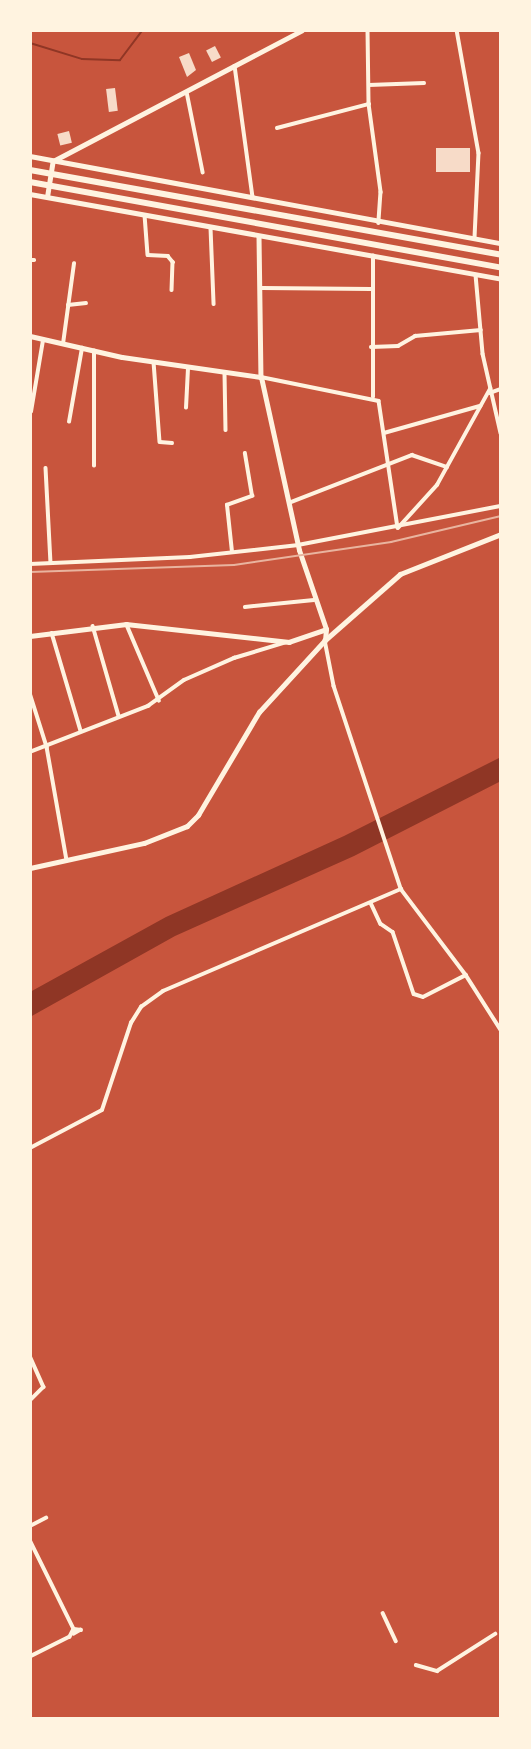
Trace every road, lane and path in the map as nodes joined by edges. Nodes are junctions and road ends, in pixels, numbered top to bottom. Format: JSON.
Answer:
{"nodes":[{"id":1,"x":302,"y":30,"type":"edge"},
{"id":2,"x":368,"y":30,"type":"edge"},
{"id":3,"x":457,"y":30,"type":"edge"},
{"id":4,"x":234,"y":64,"type":"junction"},
{"id":5,"x":424,"y":83,"type":"dead end"},
{"id":6,"x":369,"y":85,"type":"junction"},
{"id":7,"x":186,"y":89,"type":"junction"},
{"id":8,"x":369,"y":104,"type":"junction"},
{"id":9,"x":277,"y":128,"type":"dead end"},
{"id":10,"x":30,"y":156,"type":"edge"},
{"id":11,"x":54,"y":160,"type":"junction"},
{"id":12,"x":30,"y":170,"type":"edge"},
{"id":13,"x":203,"y":172,"type":"dead end"},
{"id":14,"x":51,"y":173,"type":"junction"},
{"id":15,"x":30,"y":182,"type":"edge"},
{"id":16,"x":49,"y":185,"type":"junction"},
{"id":17,"x":30,"y":194,"type":"edge"},
{"id":18,"x":47,"y":197,"type":"junction"},
{"id":19,"x":253,"y":199,"type":"junction"},
{"id":20,"x":145,"y":213,"type":"junction"},
{"id":21,"x":379,"y":223,"type":"junction"},
{"id":22,"x":211,"y":228,"type":"junction"},
{"id":23,"x":259,"y":236,"type":"junction"},
{"id":24,"x":475,"y":240,"type":"junction"},
{"id":25,"x":501,"y":243,"type":"edge"},
{"id":26,"x":501,"y":255,"type":"edge"},
{"id":27,"x":373,"y":256,"type":"junction"},
{"id":28,"x":74,"y":264,"type":"dead end"},
{"id":29,"x":501,"y":268,"type":"edge"},
{"id":30,"x":476,"y":275,"type":"junction"},
{"id":31,"x":501,"y":279,"type":"edge"},
{"id":32,"x":262,"y":288,"type":"junction"},
{"id":33,"x":371,"y":289,"type":"junction"},
{"id":34,"x":172,"y":290,"type":"dead end"},
{"id":35,"x":86,"y":303,"type":"dead end"},
{"id":36,"x":214,"y":304,"type":"dead end"},
{"id":37,"x":68,"y":305,"type":"junction"},
{"id":38,"x":481,"y":330,"type":"junction"},
{"id":39,"x":30,"y":336,"type":"edge"},
{"id":40,"x":43,"y":340,"type":"junction"},
{"id":41,"x":63,"y":344,"type":"junction"},
{"id":42,"x":371,"y":347,"type":"junction"},
{"id":43,"x":82,"y":348,"type":"junction"},
{"id":44,"x":94,"y":351,"type":"junction"},
{"id":45,"x":154,"y":361,"type":"junction"},
{"id":46,"x":188,"y":366,"type":"junction"},
{"id":47,"x":225,"y":372,"type":"junction"},
{"id":48,"x":261,"y":377,"type":"junction"},
{"id":49,"x":501,"y":389,"type":"edge"},
{"id":50,"x":490,"y":391,"type":"junction"},
{"id":51,"x":373,"y":397,"type":"junction"},
{"id":52,"x":481,"y":405,"type":"junction"},
{"id":53,"x":186,"y":408,"type":"dead end"},
{"id":54,"x":31,"y":412,"type":"edge"},
{"id":55,"x":69,"y":422,"type":"dead end"},
{"id":56,"x":226,"y":430,"type":"dead end"},
{"id":57,"x":384,"y":433,"type":"junction"},
{"id":58,"x":501,"y":433,"type":"edge"},
{"id":59,"x":172,"y":443,"type":"dead end"},
{"id":60,"x":245,"y":454,"type":"dead end"},
{"id":61,"x":388,"y":464,"type":"junction"},
{"id":62,"x":94,"y":466,"type":"dead end"},
{"id":63,"x":447,"y":467,"type":"junction"},
{"id":64,"x":46,"y":468,"type":"dead end"},
{"id":65,"x":289,"y":503,"type":"junction"},
{"id":66,"x":501,"y":506,"type":"edge"},
{"id":67,"x":398,"y":528,"type":"junction"},
{"id":68,"x":501,"y":534,"type":"edge"},
{"id":69,"x":298,"y":545,"type":"junction"},
{"id":70,"x":232,"y":552,"type":"junction"},
{"id":71,"x":30,"y":564,"type":"edge"},
{"id":72,"x":51,"y":564,"type":"junction"},
{"id":73,"x":314,"y":600,"type":"junction"},
{"id":74,"x":245,"y":607,"type":"dead end"},
{"id":75,"x":126,"y":624,"type":"junction"},
{"id":76,"x":93,"y":626,"type":"junction"},
{"id":77,"x":326,"y":629,"type":"junction"},
{"id":78,"x":52,"y":633,"type":"junction"},
{"id":79,"x":30,"y":636,"type":"edge"},
{"id":80,"x":325,"y":640,"type":"junction"},
{"id":81,"x":289,"y":642,"type":"junction"},
{"id":82,"x":30,"y":693,"type":"edge"},
{"id":83,"x":159,"y":700,"type":"junction"},
{"id":84,"x":119,"y":716,"type":"junction"},
{"id":85,"x":81,"y":731,"type":"junction"},
{"id":86,"x":47,"y":747,"type":"junction"},
{"id":87,"x":30,"y":752,"type":"edge"},
{"id":88,"x":67,"y":860,"type":"junction"},
{"id":89,"x":30,"y":868,"type":"edge"},
{"id":90,"x":401,"y":889,"type":"junction"},
{"id":91,"x":371,"y":902,"type":"junction"},
{"id":92,"x":467,"y":975,"type":"junction"},
{"id":93,"x":501,"y":1030,"type":"edge"},
{"id":94,"x":30,"y":1148,"type":"edge"},
{"id":95,"x":30,"y":1356,"type":"edge"},
{"id":96,"x":30,"y":1401,"type":"edge"},
{"id":97,"x":46,"y":1518,"type":"dead end"},
{"id":98,"x":30,"y":1526,"type":"edge"},
{"id":99,"x":30,"y":1540,"type":"edge"},
{"id":100,"x":383,"y":1613,"type":"dead end"},
{"id":101,"x":495,"y":1634,"type":"dead end"},
{"id":102,"x":396,"y":1641,"type":"dead end"},
{"id":103,"x":30,"y":1657,"type":"edge"},
{"id":104,"x":416,"y":1665,"type":"dead end"}],
"edges":[{"from":1,"to":4,"type":"main road"},
{"from":2,"to":6,"type":"street"},
{"from":3,"to":24,"type":"street"},
{"from":4,"to":7,"type":"main road"},
{"from":4,"to":19,"type":"street"},
{"from":5,"to":6,"type":"street"},
{"from":6,"to":8,"type":"street"},
{"from":7,"to":11,"type":"main road"},
{"from":7,"to":13,"type":"street"},
{"from":8,"to":9,"type":"street"},
{"from":8,"to":21,"type":"street"},
{"from":10,"to":11,"type":"street"},
{"from":11,"to":14,"type":"street"},
{"from":11,"to":19,"type":"street"},
{"from":12,"to":14,"type":"highway"},
{"from":14,"to":16,"type":"street"},
{"from":14,"to":26,"type":"highway"},
{"from":15,"to":16,"type":"highway"},
{"from":16,"to":18,"type":"street"},
{"from":16,"to":29,"type":"highway"},
{"from":17,"to":18,"type":"street"},
{"from":18,"to":20,"type":"street"},
{"from":19,"to":21,"type":"street"},
{"from":20,"to":22,"type":"street"},
{"from":20,"to":34,"type":"street"},
{"from":21,"to":24,"type":"street"},
{"from":22,"to":23,"type":"street"},
{"from":22,"to":36,"type":"street"},
{"from":23,"to":27,"type":"street"},
{"from":23,"to":32,"type":"street"},
{"from":24,"to":25,"type":"street"},
{"from":27,"to":30,"type":"street"},
{"from":27,"to":33,"type":"street"},
{"from":28,"to":37,"type":"street"},
{"from":30,"to":31,"type":"street"},
{"from":30,"to":38,"type":"street"},
{"from":32,"to":33,"type":"street"},
{"from":32,"to":48,"type":"street"},
{"from":33,"to":42,"type":"street"},
{"from":35,"to":37,"type":"street"},
{"from":37,"to":41,"type":"street"},
{"from":38,"to":42,"type":"street"},
{"from":38,"to":50,"type":"street"},
{"from":39,"to":40,"type":"main road"},
{"from":40,"to":41,"type":"main road"},
{"from":40,"to":54,"type":"street"},
{"from":41,"to":43,"type":"main road"},
{"from":42,"to":51,"type":"street"},
{"from":43,"to":44,"type":"main road"},
{"from":43,"to":55,"type":"street"},
{"from":44,"to":45,"type":"main road"},
{"from":44,"to":62,"type":"street"},
{"from":45,"to":46,"type":"main road"},
{"from":45,"to":59,"type":"street"},
{"from":46,"to":47,"type":"main road"},
{"from":46,"to":53,"type":"street"},
{"from":47,"to":48,"type":"main road"},
{"from":47,"to":56,"type":"street"},
{"from":48,"to":51,"type":"street"},
{"from":48,"to":65,"type":"main road"},
{"from":49,"to":50,"type":"street"},
{"from":50,"to":52,"type":"street"},
{"from":50,"to":58,"type":"street"},
{"from":51,"to":57,"type":"street"},
{"from":52,"to":57,"type":"street"},
{"from":52,"to":63,"type":"street"},
{"from":57,"to":61,"type":"street"},
{"from":60,"to":70,"type":"street"},
{"from":61,"to":63,"type":"street"},
{"from":61,"to":65,"type":"street"},
{"from":61,"to":67,"type":"street"},
{"from":63,"to":67,"type":"street"},
{"from":64,"to":72,"type":"street"},
{"from":65,"to":69,"type":"main road"},
{"from":66,"to":67,"type":"street"},
{"from":67,"to":69,"type":"street"},
{"from":68,"to":80,"type":"main road"},
{"from":69,"to":70,"type":"street"},
{"from":69,"to":73,"type":"main road"},
{"from":70,"to":72,"type":"street"},
{"from":71,"to":72,"type":"street"},
{"from":73,"to":74,"type":"street"},
{"from":73,"to":77,"type":"main road"},
{"from":75,"to":76,"type":"street"},
{"from":75,"to":81,"type":"street"},
{"from":75,"to":83,"type":"street"},
{"from":76,"to":78,"type":"street"},
{"from":76,"to":84,"type":"street"},
{"from":77,"to":80,"type":"main road"},
{"from":77,"to":81,"type":"street"},
{"from":78,"to":79,"type":"street"},
{"from":78,"to":85,"type":"street"},
{"from":80,"to":88,"type":"main road"},
{"from":80,"to":90,"type":"street"},
{"from":81,"to":83,"type":"street"},
{"from":82,"to":86,"type":"street"},
{"from":83,"to":84,"type":"street"},
{"from":84,"to":85,"type":"street"},
{"from":85,"to":86,"type":"street"},
{"from":86,"to":87,"type":"street"},
{"from":86,"to":88,"type":"street"},
{"from":88,"to":89,"type":"main road"},
{"from":90,"to":91,"type":"street"},
{"from":90,"to":92,"type":"street"},
{"from":91,"to":92,"type":"street"},
{"from":91,"to":94,"type":"street"},
{"from":92,"to":93,"type":"street"},
{"from":95,"to":96,"type":"street"},
{"from":97,"to":98,"type":"street"},
{"from":99,"to":103,"type":"street"},
{"from":100,"to":102,"type":"street"},
{"from":101,"to":104,"type":"street"}]}
